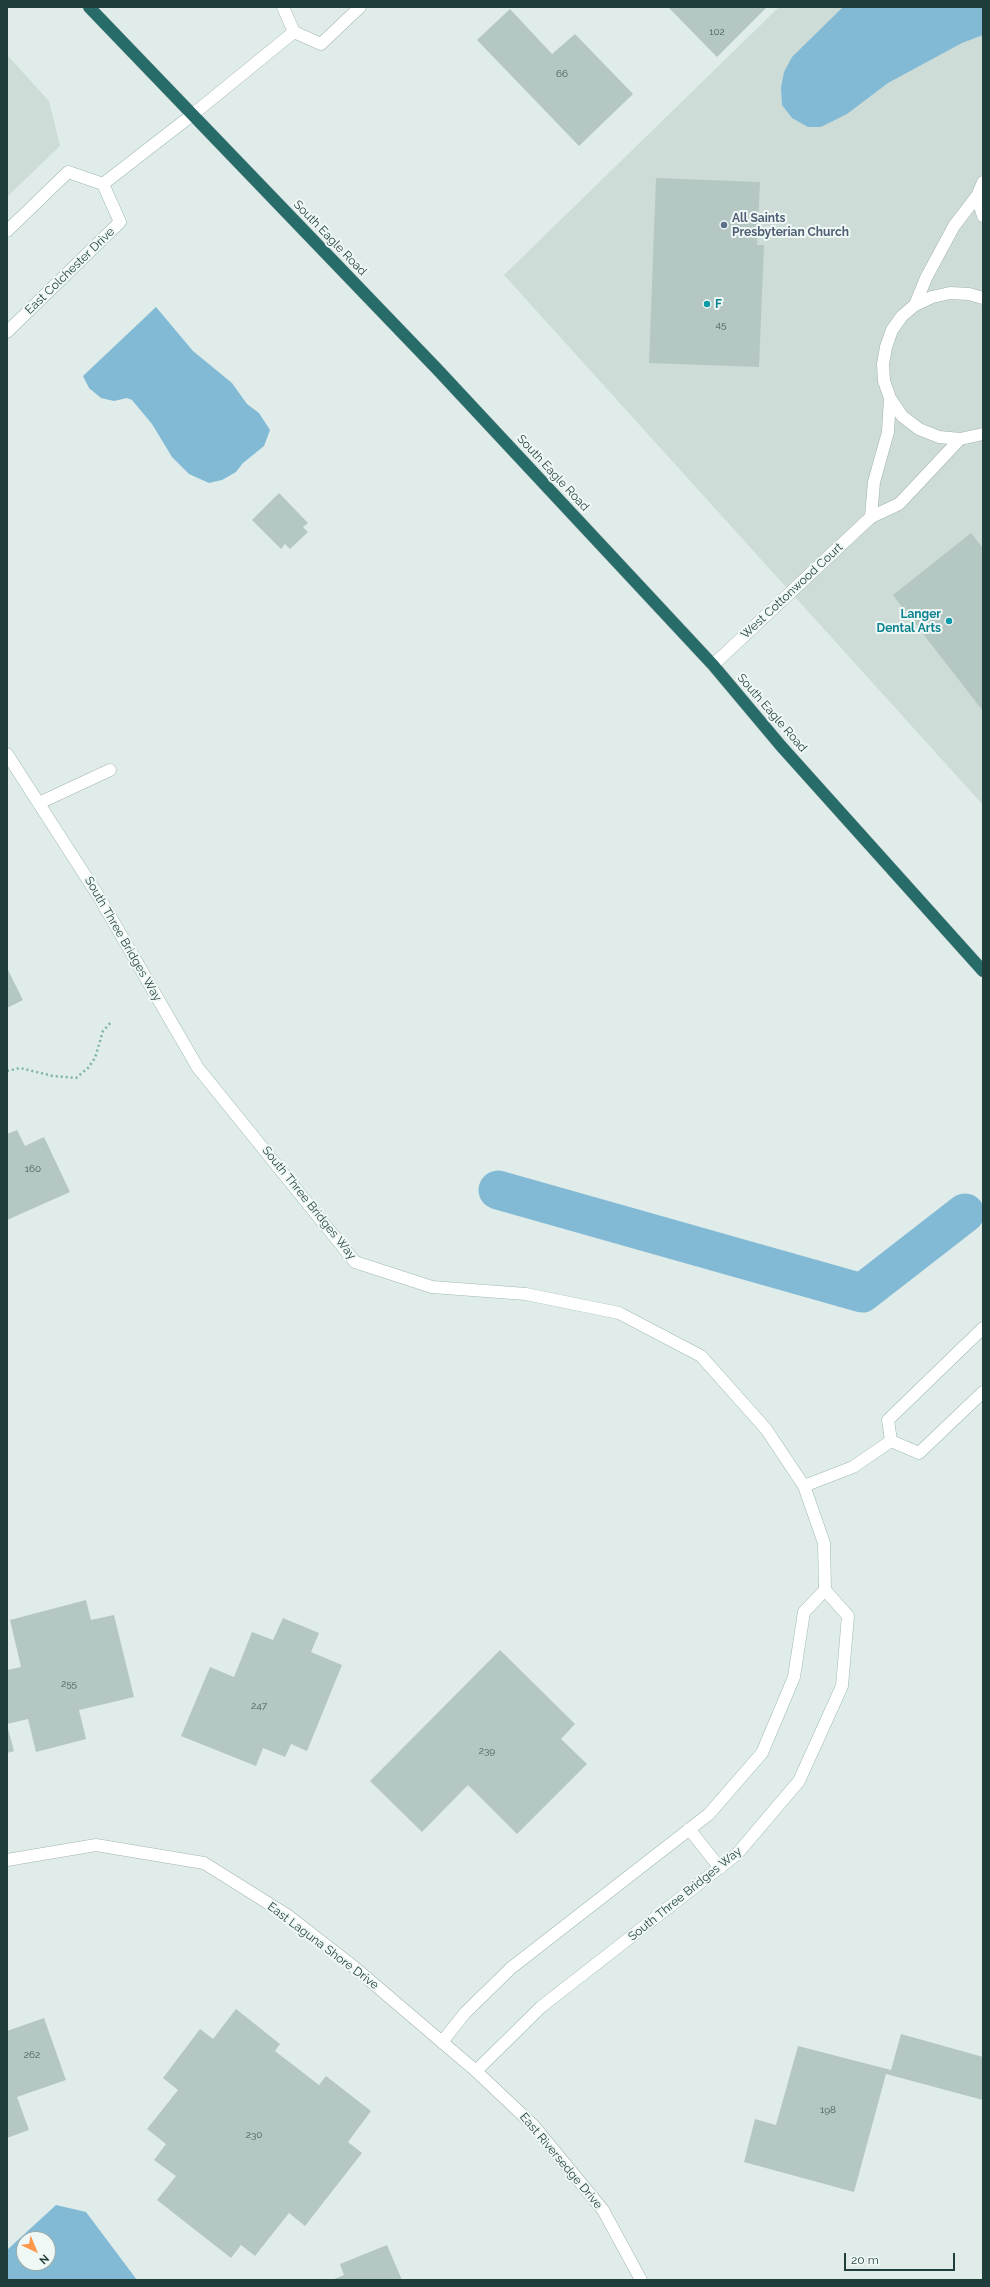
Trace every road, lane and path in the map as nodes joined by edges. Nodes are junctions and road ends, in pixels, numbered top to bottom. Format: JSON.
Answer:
{"nodes":[{"id":1,"x":89,"y":7,"type":"edge"},
{"id":2,"x":283,"y":7,"type":"edge"},
{"id":3,"x":360,"y":7,"type":"edge"},
{"id":4,"x":294,"y":32,"type":"junction"},
{"id":5,"x":192,"y":115,"type":"junction"},
{"id":6,"x":983,"y":182,"type":"edge"},
{"id":7,"x":103,"y":184,"type":"junction"},
{"id":8,"x":977,"y":196,"type":"junction"},
{"id":9,"x":983,"y":216,"type":"edge"},
{"id":10,"x":7,"y":231,"type":"edge"},
{"id":11,"x":983,"y":298,"type":"edge"},
{"id":12,"x":916,"y":305,"type":"junction"},
{"id":13,"x":7,"y":332,"type":"edge"},
{"id":14,"x":890,"y":398,"type":"junction"},
{"id":15,"x":983,"y":434,"type":"edge"},
{"id":16,"x":960,"y":439,"type":"junction"},
{"id":17,"x":871,"y":517,"type":"junction"},
{"id":18,"x":713,"y":665,"type":"junction"},
{"id":19,"x":7,"y":754,"type":"edge"},
{"id":20,"x":110,"y":770,"type":"dead end"},
{"id":21,"x":39,"y":803,"type":"junction"},
{"id":22,"x":983,"y":971,"type":"edge"},
{"id":23,"x":112,"y":1021,"type":"dead end"},
{"id":24,"x":7,"y":1070,"type":"edge"},
{"id":25,"x":983,"y":1328,"type":"edge"},
{"id":26,"x":983,"y":1392,"type":"edge"},
{"id":27,"x":890,"y":1441,"type":"junction"},
{"id":28,"x":804,"y":1486,"type":"junction"},
{"id":29,"x":825,"y":1590,"type":"junction"},
{"id":30,"x":689,"y":1829,"type":"junction"},
{"id":31,"x":7,"y":1860,"type":"edge"},
{"id":32,"x":720,"y":1868,"type":"junction"},
{"id":33,"x":442,"y":2042,"type":"junction"},
{"id":34,"x":476,"y":2071,"type":"junction"},
{"id":35,"x":641,"y":2280,"type":"edge"}],
"edges":[{"from":1,"to":5,"type":"highway","name":"South Eagle Road"},
{"from":2,"to":4,"type":"street"},
{"from":3,"to":4,"type":"street"},
{"from":4,"to":5,"type":"street"},
{"from":5,"to":7,"type":"street"},
{"from":5,"to":18,"type":"highway","name":"South Eagle Road"},
{"from":6,"to":8,"type":"street"},
{"from":7,"to":10,"type":"street"},
{"from":7,"to":13,"type":"street","name":"East Colchester Drive"},
{"from":8,"to":9,"type":"street"},
{"from":8,"to":12,"type":"street"},
{"from":11,"to":12,"type":"street"},
{"from":12,"to":14,"type":"street"},
{"from":14,"to":16,"type":"street"},
{"from":14,"to":17,"type":"street"},
{"from":15,"to":16,"type":"street"},
{"from":16,"to":17,"type":"street","name":"West Cottonwood Court"},
{"from":17,"to":18,"type":"street","name":"West Cottonwood Court"},
{"from":18,"to":22,"type":"highway","name":"South Eagle Road"},
{"from":19,"to":21,"type":"street","name":"South Three Bridges Way"},
{"from":20,"to":21,"type":"street"},
{"from":21,"to":28,"type":"street","name":"South Three Bridges Way"},
{"from":23,"to":24,"type":"path"},
{"from":25,"to":27,"type":"street"},
{"from":26,"to":27,"type":"street"},
{"from":27,"to":28,"type":"street"},
{"from":28,"to":29,"type":"street","name":"South Three Bridges Way"},
{"from":29,"to":30,"type":"street"},
{"from":29,"to":32,"type":"street","name":"South Three Bridges Way"},
{"from":30,"to":32,"type":"street"},
{"from":30,"to":33,"type":"street"},
{"from":31,"to":33,"type":"street","name":"East Laguna Shore Drive"},
{"from":32,"to":34,"type":"street","name":"South Three Bridges Way"},
{"from":33,"to":34,"type":"street","name":"East Riversedge Drive"},
{"from":34,"to":35,"type":"street","name":"East Riversedge Drive"}]}
